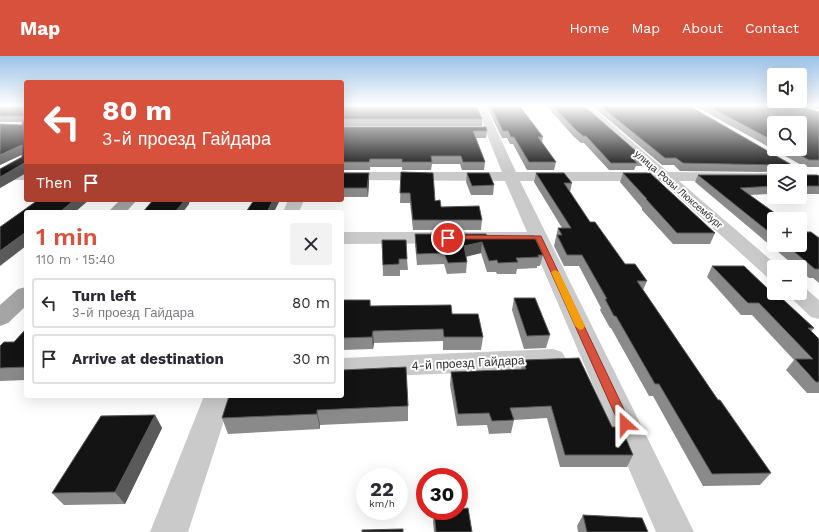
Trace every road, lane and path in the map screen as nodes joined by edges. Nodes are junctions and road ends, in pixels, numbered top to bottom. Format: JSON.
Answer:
{"nodes":[{"id":1,"x":483,"y":127,"type":"edge"},
{"id":2,"x":608,"y":127,"type":"edge"},
{"id":3,"x":20,"y":162,"type":"edge"},
{"id":4,"x":0,"y":173,"type":"edge"},
{"id":5,"x":0,"y":176,"type":"edge"},
{"id":6,"x":24,"y":176,"type":"edge"},
{"id":7,"x":344,"y":176,"type":"edge"},
{"id":8,"x":511,"y":176,"type":"junction"},
{"id":9,"x":665,"y":177,"type":"junction"},
{"id":10,"x":767,"y":177,"type":"edge"},
{"id":11,"x":127,"y":202,"type":"edge"},
{"id":12,"x":118,"y":210,"type":"edge"},
{"id":13,"x":539,"y":237,"type":"junction"},
{"id":14,"x":344,"y":238,"type":"edge"},
{"id":15,"x":767,"y":267,"type":"edge"},
{"id":16,"x":24,"y":296,"type":"edge"},
{"id":17,"x":805,"y":300,"type":"edge"},
{"id":18,"x":819,"y":312,"type":"edge"},
{"id":19,"x":0,"y":318,"type":"edge"},
{"id":20,"x":594,"y":357,"type":"junction"},
{"id":21,"x":344,"y":368,"type":"edge"},
{"id":22,"x":217,"y":398,"type":"edge"},
{"id":23,"x":169,"y":532,"type":"edge"},
{"id":24,"x":675,"y":532,"type":"edge"}],
"edges":[{"from":1,"to":8,"type":"street"},
{"from":2,"to":9,"type":"street","name":"улица Розы Люксембург"},
{"from":3,"to":4,"type":"street"},
{"from":5,"to":6,"type":"street"},
{"from":7,"to":8,"type":"street"},
{"from":8,"to":9,"type":"street"},
{"from":8,"to":13,"type":"street"},
{"from":9,"to":10,"type":"street"},
{"from":9,"to":15,"type":"street","name":"улица Розы Люксембург"},
{"from":11,"to":12,"type":"main road"},
{"from":13,"to":14,"type":"street"},
{"from":13,"to":20,"type":"street"},
{"from":16,"to":19,"type":"main road"},
{"from":17,"to":18,"type":"street"},
{"from":20,"to":21,"type":"street","name":"4-й проезд Гайдара"},
{"from":20,"to":24,"type":"street"},
{"from":22,"to":23,"type":"street"}]}
